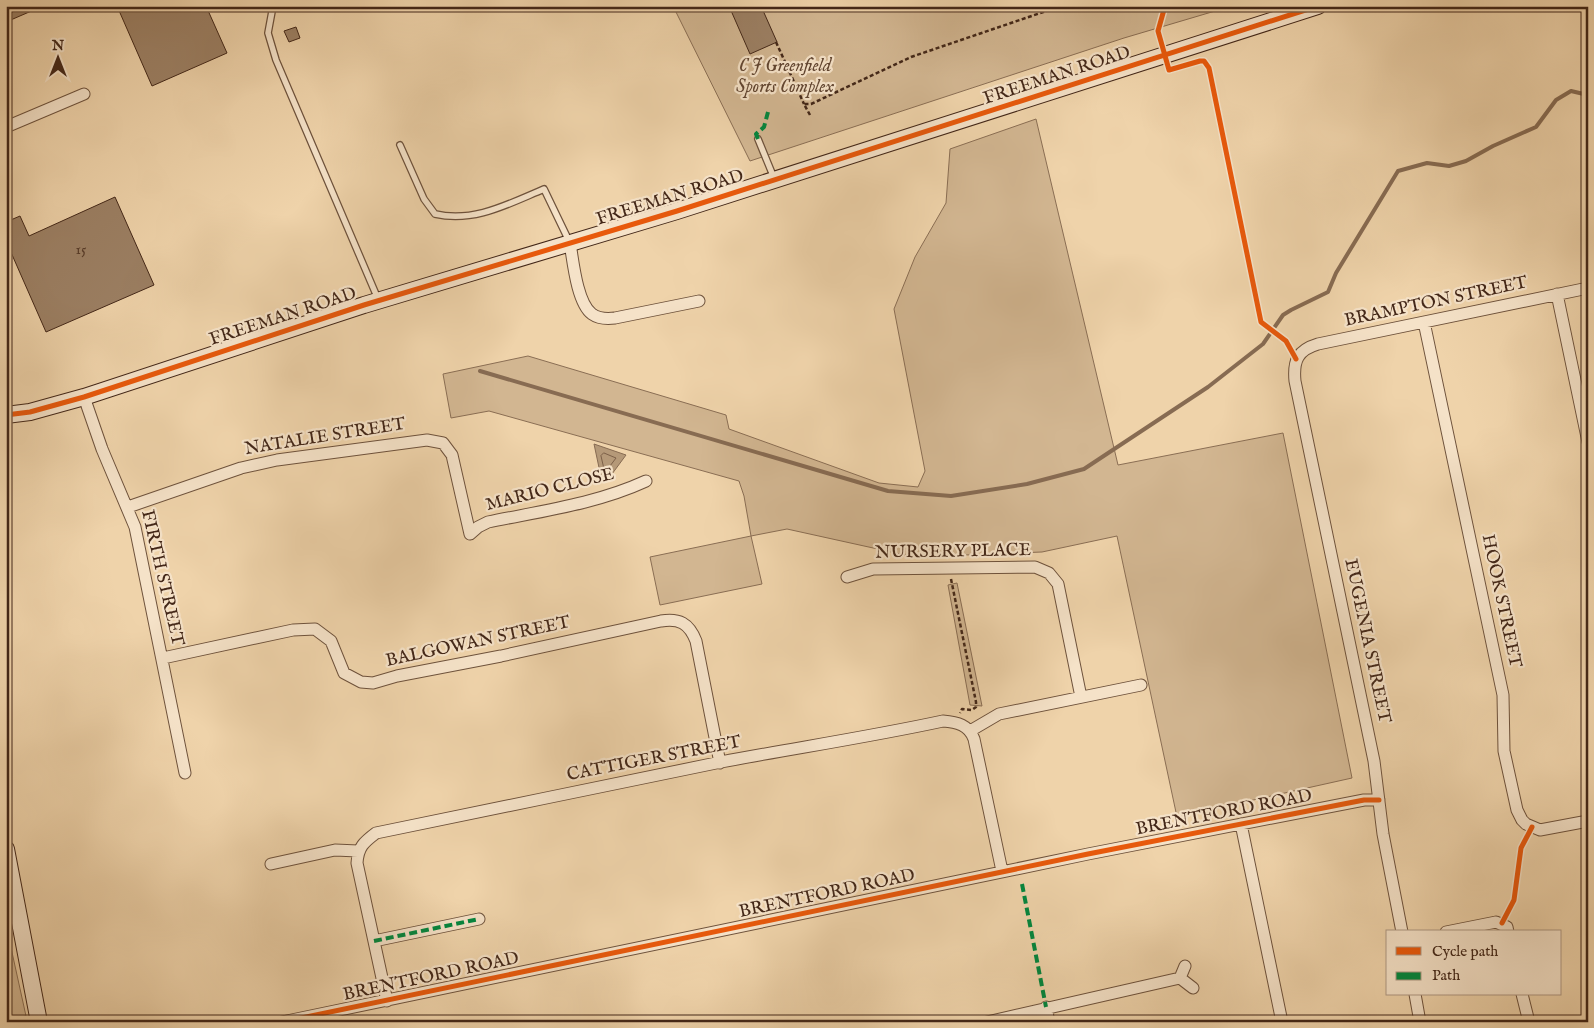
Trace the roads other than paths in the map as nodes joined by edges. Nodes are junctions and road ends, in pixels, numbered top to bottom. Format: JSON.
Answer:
{"nodes":[{"id":1,"x":273,"y":6,"type":"edge"},
{"id":2,"x":1318,"y":6,"type":"edge"},
{"id":3,"x":84,"y":94,"type":"dead end"},
{"id":4,"x":6,"y":127,"type":"edge"},
{"id":5,"x":758,"y":139,"type":"dead end"},
{"id":6,"x":400,"y":145,"type":"dead end"},
{"id":7,"x":775,"y":179,"type":"junction"},
{"id":8,"x":570,"y":243,"type":"junction"},
{"id":9,"x":1588,"y":288,"type":"edge"},
{"id":10,"x":1557,"y":294,"type":"junction"},
{"id":11,"x":379,"y":301,"type":"junction"},
{"id":12,"x":699,"y":301,"type":"dead end"},
{"id":13,"x":1424,"y":322,"type":"junction"},
{"id":14,"x":1296,"y":359,"type":"joint"},
{"id":15,"x":84,"y":397,"type":"junction"},
{"id":16,"x":30,"y":412,"type":"junction"},
{"id":17,"x":6,"y":415,"type":"edge"},
{"id":18,"x":6,"y":424,"type":"edge"},
{"id":19,"x":1588,"y":442,"type":"edge"},
{"id":20,"x":444,"y":443,"type":"joint"},
{"id":21,"x":646,"y":481,"type":"dead end"},
{"id":22,"x":128,"y":507,"type":"junction"},
{"id":23,"x":847,"y":577,"type":"dead end"},
{"id":24,"x":162,"y":658,"type":"junction"},
{"id":25,"x":1141,"y":685,"type":"dead end"},
{"id":26,"x":1081,"y":697,"type":"junction"},
{"id":27,"x":970,"y":731,"type":"junction"},
{"id":28,"x":720,"y":762,"type":"junction"},
{"id":29,"x":185,"y":773,"type":"dead end"},
{"id":30,"x":1379,"y":800,"type":"junction"},
{"id":31,"x":1588,"y":822,"type":"edge"},
{"id":32,"x":1241,"y":824,"type":"junction"},
{"id":33,"x":6,"y":849,"type":"edge"},
{"id":34,"x":358,"y":851,"type":"junction"},
{"id":35,"x":271,"y":864,"type":"dead end"},
{"id":36,"x":1002,"y":871,"type":"junction"},
{"id":37,"x":479,"y":919,"type":"dead end"},
{"id":38,"x":1402,"y":930,"type":"edge"},
{"id":39,"x":1456,"y":930,"type":"edge"},
{"id":40,"x":1508,"y":930,"type":"edge"},
{"id":41,"x":374,"y":941,"type":"junction"},
{"id":42,"x":1185,"y":966,"type":"dead end"},
{"id":43,"x":1180,"y":978,"type":"junction"},
{"id":44,"x":1193,"y":988,"type":"dead end"},
{"id":45,"x":1414,"y":996,"type":"edge"},
{"id":46,"x":1522,"y":996,"type":"edge"},
{"id":47,"x":387,"y":1001,"type":"junction"},
{"id":48,"x":1046,"y":1007,"type":"junction"},
{"id":49,"x":40,"y":1022,"type":"edge"},
{"id":50,"x":282,"y":1022,"type":"edge"},
{"id":51,"x":987,"y":1022,"type":"edge"},
{"id":52,"x":1049,"y":1022,"type":"edge"},
{"id":53,"x":1282,"y":1022,"type":"edge"},
{"id":54,"x":1420,"y":1022,"type":"edge"},
{"id":55,"x":1529,"y":1022,"type":"edge"}],
"edges":[{"from":1,"to":11,"type":"lane"},
{"from":2,"to":7,"type":"street","name":"FREEMAN ROAD"},
{"from":3,"to":4,"type":"street"},
{"from":5,"to":7,"type":"lane"},
{"from":6,"to":8,"type":"lane"},
{"from":7,"to":8,"type":"street","name":"FREEMAN ROAD"},
{"from":8,"to":11,"type":"street","name":"FREEMAN ROAD"},
{"from":8,"to":12,"type":"street"},
{"from":9,"to":10,"type":"street","name":"BRAMPTON STREET"},
{"from":10,"to":13,"type":"street","name":"BRAMPTON STREET"},
{"from":10,"to":19,"type":"street"},
{"from":11,"to":15,"type":"street","name":"FREEMAN ROAD"},
{"from":13,"to":14,"type":"street","name":"BRAMPTON STREET"},
{"from":13,"to":31,"type":"street","name":"HOOK STREET"},
{"from":14,"to":30,"type":"street","name":"EUGENIA STREET"},
{"from":15,"to":16,"type":"street","name":"FREEMAN ROAD"},
{"from":15,"to":22,"type":"street","name":"FIRTH STREET"},
{"from":16,"to":17,"type":"street","name":"FREEMAN ROAD"},
{"from":16,"to":18,"type":"street","name":"FREEMAN ROAD"},
{"from":20,"to":21,"type":"street","name":"MARIO CLOSE"},
{"from":20,"to":22,"type":"street","name":"NATALIE STREET"},
{"from":22,"to":24,"type":"street","name":"FIRTH STREET"},
{"from":23,"to":26,"type":"street","name":"NURSERY PLACE"},
{"from":24,"to":28,"type":"street","name":"BALGOWAN STREET"},
{"from":24,"to":29,"type":"street","name":"FIRTH STREET"},
{"from":25,"to":26,"type":"street"},
{"from":26,"to":27,"type":"street"},
{"from":27,"to":28,"type":"street","name":"CATTIGER STREET"},
{"from":27,"to":36,"type":"street"},
{"from":28,"to":34,"type":"street","name":"CATTIGER STREET"},
{"from":30,"to":32,"type":"street","name":"BRENTFORD ROAD"},
{"from":30,"to":38,"type":"street","name":"EUGENIA STREET"},
{"from":32,"to":36,"type":"street","name":"BRENTFORD ROAD"},
{"from":32,"to":53,"type":"street"},
{"from":33,"to":49,"type":"street"},
{"from":34,"to":35,"type":"street"},
{"from":34,"to":41,"type":"street"},
{"from":36,"to":47,"type":"street","name":"BRENTFORD ROAD"},
{"from":37,"to":41,"type":"street"},
{"from":39,"to":40,"type":"street"},
{"from":41,"to":47,"type":"street"},
{"from":42,"to":43,"type":"street"},
{"from":43,"to":44,"type":"street"},
{"from":43,"to":48,"type":"street"},
{"from":45,"to":54,"type":"street"},
{"from":46,"to":55,"type":"street"},
{"from":47,"to":50,"type":"street","name":"BRENTFORD ROAD"},
{"from":48,"to":51,"type":"street"},
{"from":48,"to":52,"type":"street"}]}
